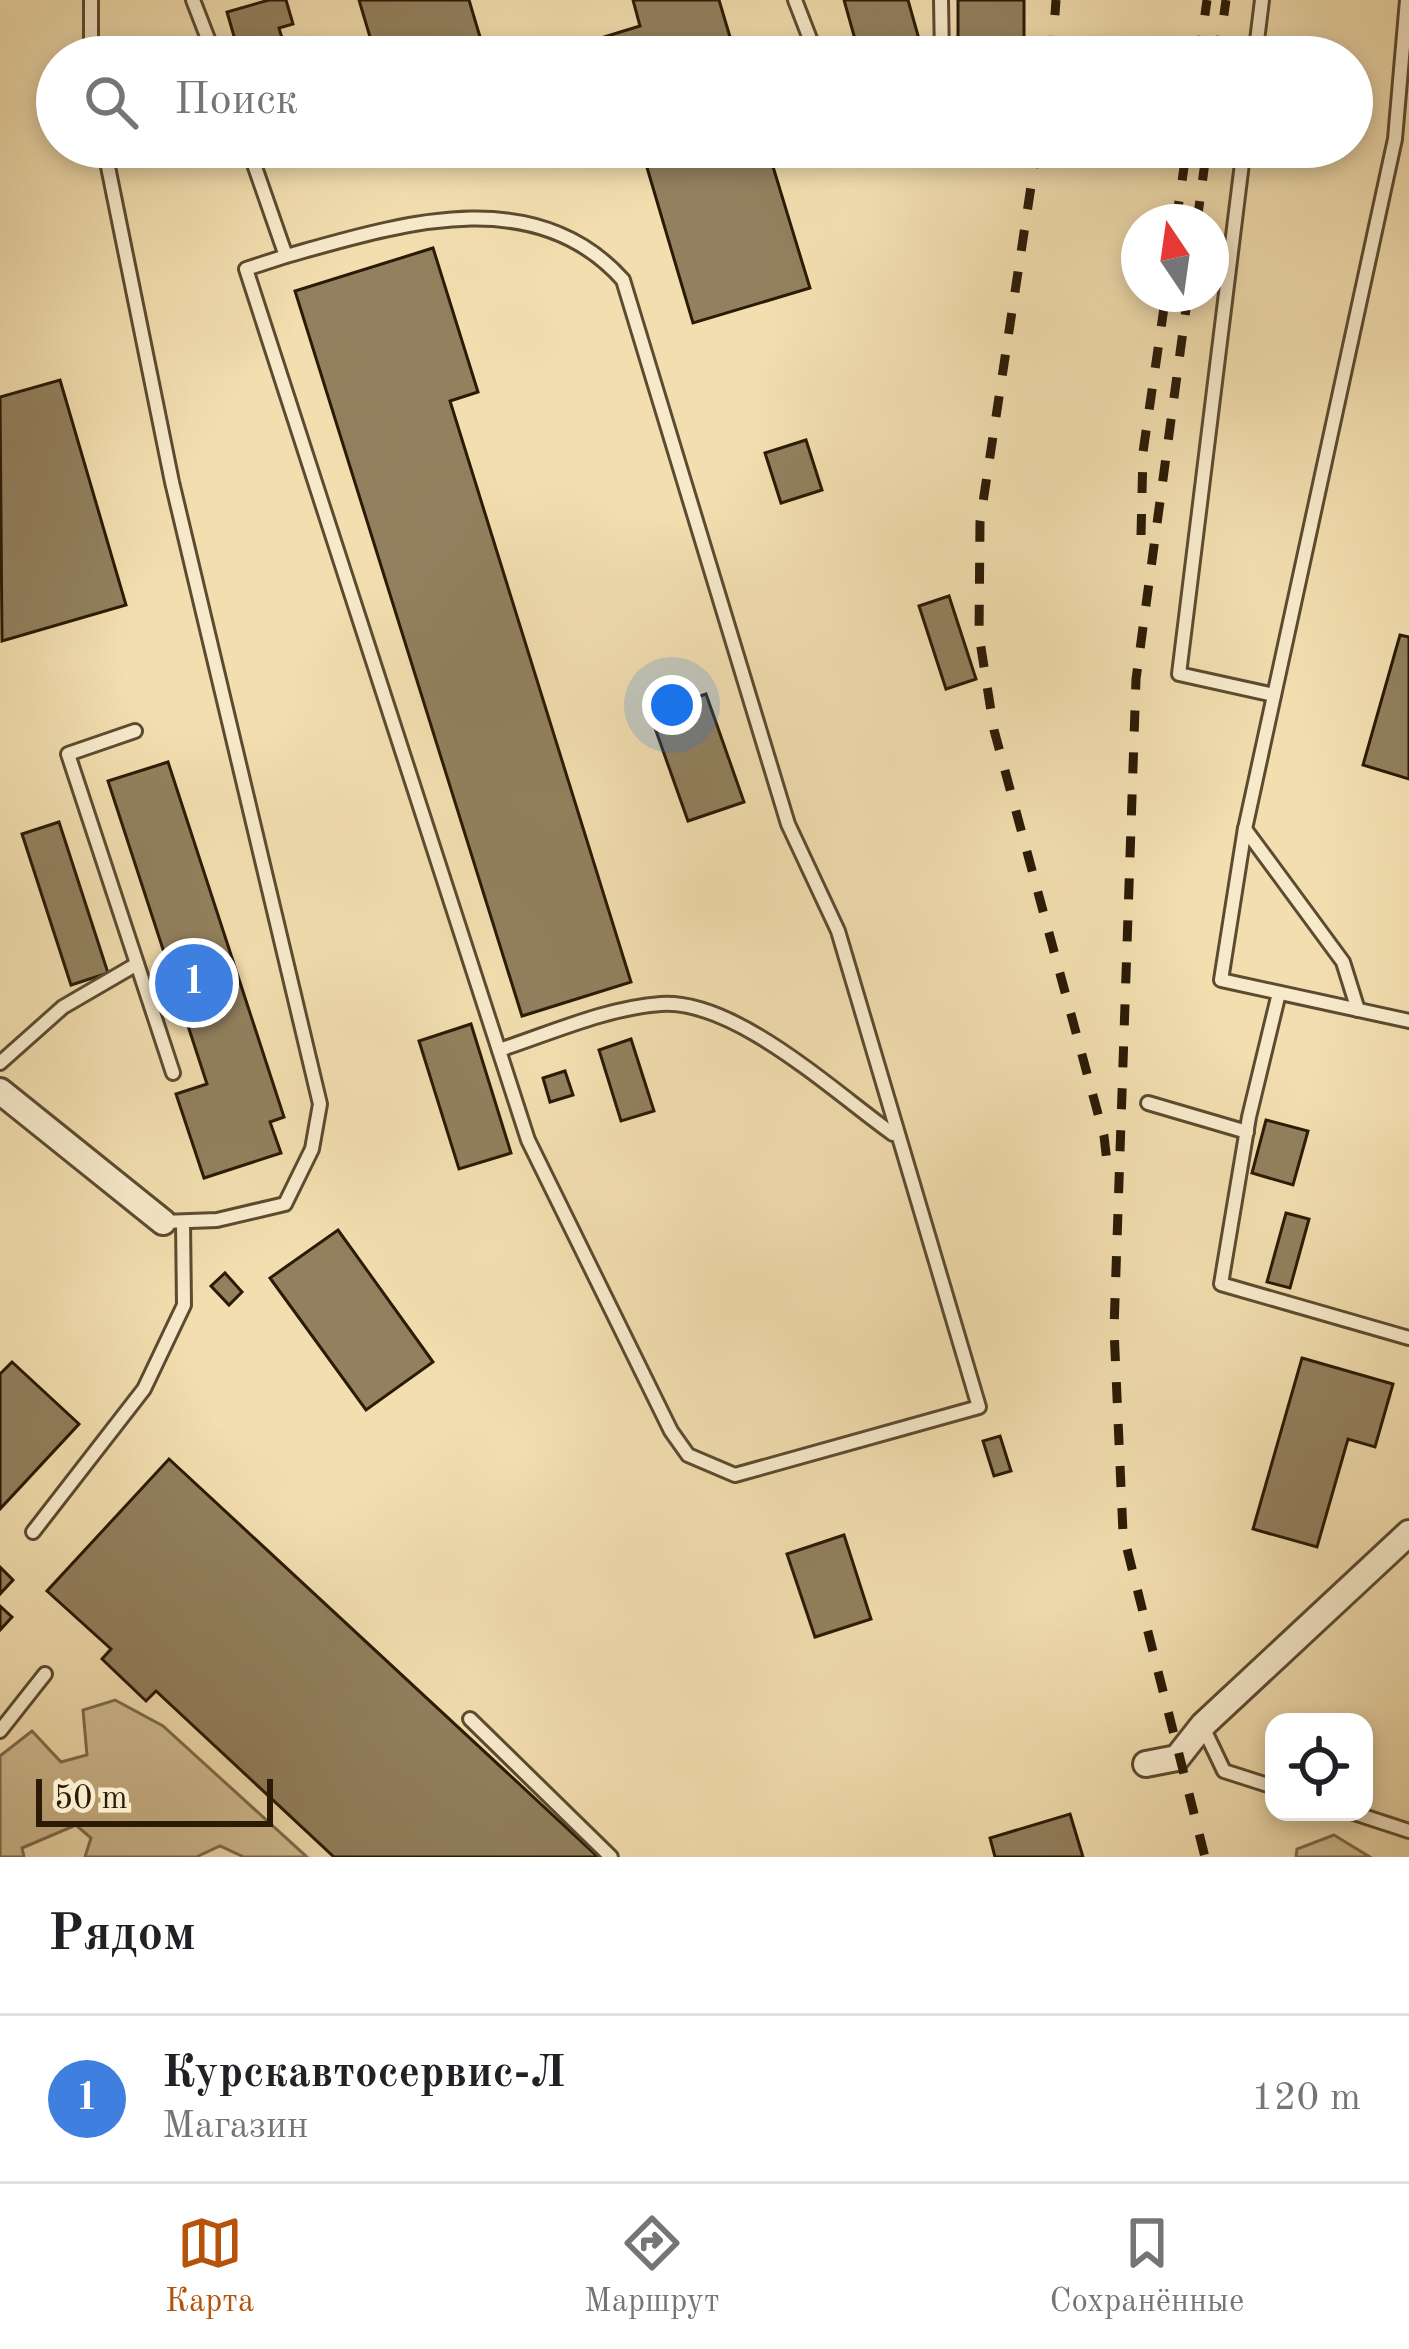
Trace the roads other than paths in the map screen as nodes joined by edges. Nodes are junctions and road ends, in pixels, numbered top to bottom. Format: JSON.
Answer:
{"nodes":[{"id":1,"x":91,"y":0,"type":"edge"},
{"id":2,"x":193,"y":0,"type":"edge"},
{"id":3,"x":795,"y":0,"type":"edge"},
{"id":4,"x":941,"y":0,"type":"edge"},
{"id":5,"x":1262,"y":0,"type":"edge"},
{"id":6,"x":1406,"y":0,"type":"edge"},
{"id":7,"x":91,"y":36,"type":"edge"},
{"id":8,"x":206,"y":36,"type":"edge"},
{"id":9,"x":809,"y":36,"type":"edge"},
{"id":10,"x":942,"y":36,"type":"edge"},
{"id":11,"x":1258,"y":36,"type":"edge"},
{"id":12,"x":108,"y":168,"type":"edge"},
{"id":13,"x":255,"y":168,"type":"edge"},
{"id":14,"x":1241,"y":168,"type":"edge"},
{"id":15,"x":286,"y":256,"type":"junction"},
{"id":16,"x":1274,"y":695,"type":"junction"},
{"id":17,"x":135,"y":730,"type":"dead end"},
{"id":18,"x":1245,"y":827,"type":"junction"},
{"id":19,"x":137,"y":964,"type":"junction"},
{"id":20,"x":1279,"y":993,"type":"junction"},
{"id":21,"x":1358,"y":1010,"type":"junction"},
{"id":22,"x":1409,"y":1021,"type":"edge"},
{"id":23,"x":499,"y":1050,"type":"junction"},
{"id":24,"x":0,"y":1063,"type":"edge"},
{"id":25,"x":173,"y":1073,"type":"dead end"},
{"id":26,"x":0,"y":1091,"type":"edge"},
{"id":27,"x":1148,"y":1103,"type":"dead end"},
{"id":28,"x":1247,"y":1132,"type":"junction"},
{"id":29,"x":893,"y":1134,"type":"junction"},
{"id":30,"x":173,"y":1222,"type":"junction"},
{"id":31,"x":1409,"y":1338,"type":"edge"},
{"id":32,"x":33,"y":1532,"type":"dead end"},
{"id":33,"x":1409,"y":1533,"type":"edge"},
{"id":34,"x":45,"y":1674,"type":"dead end"},
{"id":35,"x":470,"y":1719,"type":"dead end"},
{"id":36,"x":1203,"y":1725,"type":"junction"},
{"id":37,"x":0,"y":1731,"type":"edge"},
{"id":38,"x":1147,"y":1764,"type":"dead end"},
{"id":39,"x":1265,"y":1784,"type":"edge"},
{"id":40,"x":1373,"y":1819,"type":"edge"},
{"id":41,"x":1409,"y":1831,"type":"edge"},
{"id":42,"x":610,"y":1857,"type":"edge"}],
"edges":[{"from":1,"to":7,"type":"lane"},
{"from":2,"to":8,"type":"lane"},
{"from":3,"to":9,"type":"lane"},
{"from":4,"to":10,"type":"lane"},
{"from":5,"to":11,"type":"lane"},
{"from":6,"to":16,"type":"lane"},
{"from":12,"to":30,"type":"lane"},
{"from":13,"to":15,"type":"lane"},
{"from":14,"to":16,"type":"lane"},
{"from":15,"to":23,"type":"lane"},
{"from":15,"to":29,"type":"lane"},
{"from":16,"to":18,"type":"lane"},
{"from":17,"to":19,"type":"lane"},
{"from":18,"to":20,"type":"lane"},
{"from":18,"to":21,"type":"lane"},
{"from":19,"to":24,"type":"lane"},
{"from":19,"to":25,"type":"lane"},
{"from":20,"to":21,"type":"lane"},
{"from":20,"to":28,"type":"lane"},
{"from":21,"to":22,"type":"lane"},
{"from":23,"to":29,"type":"lane"},
{"from":23,"to":29,"type":"lane"},
{"from":26,"to":30,"type":"street"},
{"from":27,"to":28,"type":"lane"},
{"from":28,"to":31,"type":"lane"},
{"from":30,"to":32,"type":"lane"},
{"from":33,"to":36,"type":"street"},
{"from":34,"to":37,"type":"lane"},
{"from":35,"to":42,"type":"lane"},
{"from":36,"to":38,"type":"street"},
{"from":36,"to":39,"type":"lane"},
{"from":40,"to":41,"type":"lane"}]}
